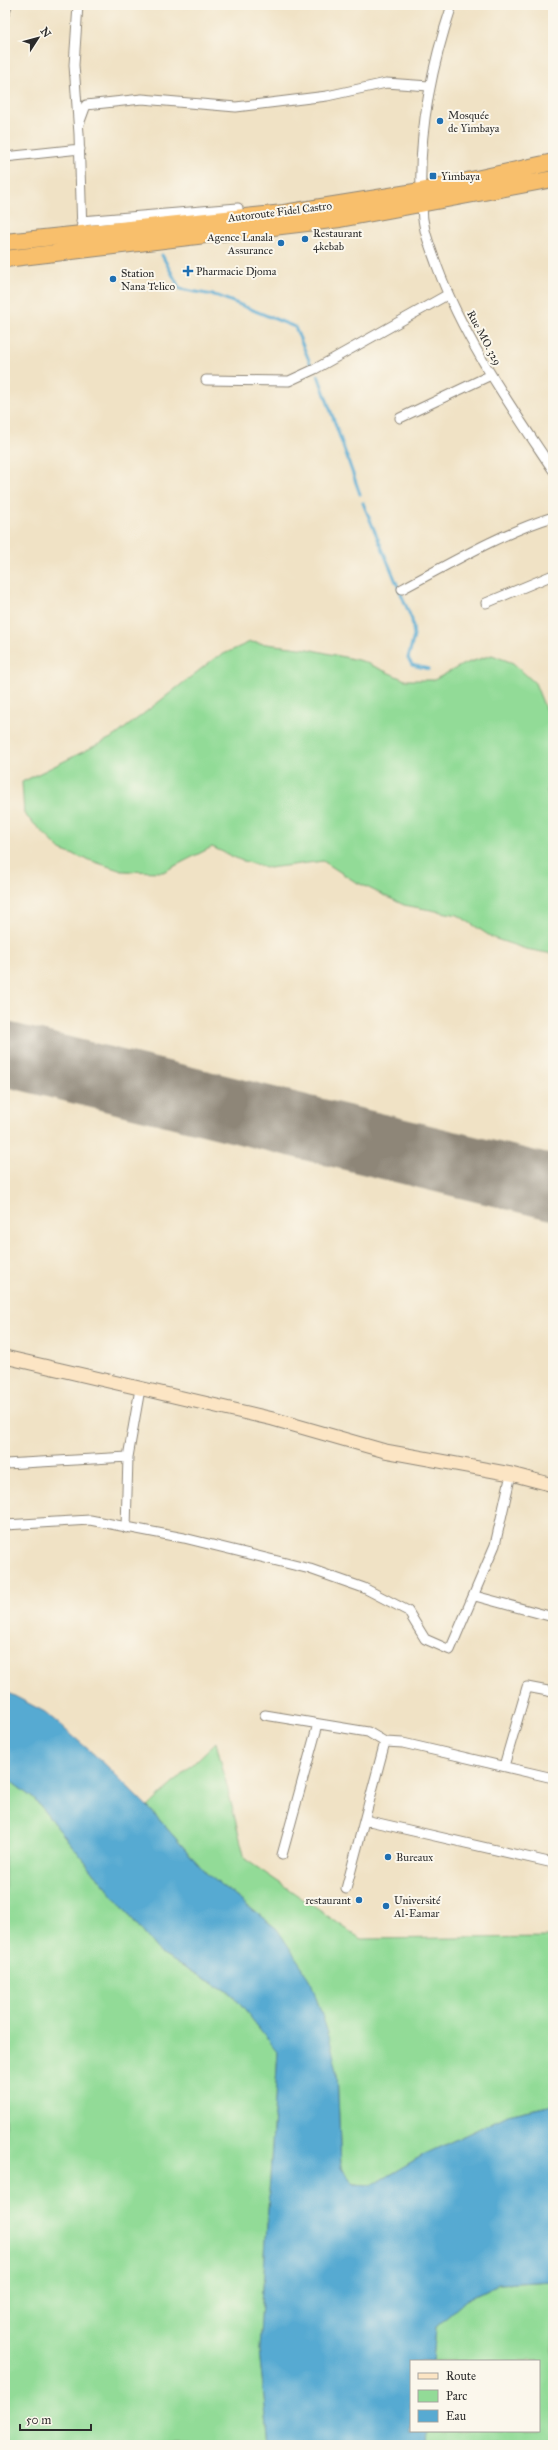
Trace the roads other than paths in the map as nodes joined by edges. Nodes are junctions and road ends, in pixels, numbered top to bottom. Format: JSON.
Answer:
{"nodes":[{"id":1,"x":7,"y":5,"type":"edge"},
{"id":2,"x":78,"y":5,"type":"edge"},
{"id":3,"x":453,"y":5,"type":"edge"},
{"id":4,"x":5,"y":12,"type":"edge"},
{"id":5,"x":430,"y":86,"type":"junction"},
{"id":6,"x":79,"y":124,"type":"junction"},
{"id":7,"x":80,"y":149,"type":"junction"},
{"id":8,"x":5,"y":157,"type":"edge"},
{"id":9,"x":553,"y":162,"type":"edge"},
{"id":10,"x":553,"y":179,"type":"edge"},
{"id":11,"x":421,"y":198,"type":"junction"},
{"id":12,"x":238,"y":208,"type":"dead end"},
{"id":13,"x":82,"y":227,"type":"junction"},
{"id":14,"x":5,"y":242,"type":"edge"},
{"id":15,"x":5,"y":258,"type":"edge"},
{"id":16,"x":447,"y":295,"type":"junction"},
{"id":17,"x":491,"y":376,"type":"junction"},
{"id":18,"x":206,"y":380,"type":"dead end"},
{"id":19,"x":400,"y":418,"type":"dead end"},
{"id":20,"x":553,"y":470,"type":"edge"},
{"id":21,"x":553,"y":517,"type":"edge"},
{"id":22,"x":553,"y":575,"type":"edge"},
{"id":23,"x":402,"y":589,"type":"dead end"},
{"id":24,"x":486,"y":603,"type":"dead end"},
{"id":25,"x":5,"y":1357,"type":"edge"},
{"id":26,"x":140,"y":1389,"type":"junction"},
{"id":27,"x":128,"y":1457,"type":"junction"},
{"id":28,"x":5,"y":1464,"type":"edge"},
{"id":29,"x":512,"y":1474,"type":"junction"},
{"id":30,"x":553,"y":1485,"type":"edge"},
{"id":31,"x":5,"y":1525,"type":"edge"},
{"id":32,"x":126,"y":1528,"type":"junction"},
{"id":33,"x":475,"y":1596,"type":"junction"},
{"id":34,"x":553,"y":1617,"type":"edge"},
{"id":35,"x":553,"y":1692,"type":"edge"},
{"id":36,"x":265,"y":1715,"type":"dead end"},
{"id":37,"x":318,"y":1724,"type":"junction"},
{"id":38,"x":385,"y":1742,"type":"junction"},
{"id":39,"x":504,"y":1766,"type":"junction"},
{"id":40,"x":553,"y":1778,"type":"edge"},
{"id":41,"x":365,"y":1820,"type":"junction"},
{"id":42,"x":282,"y":1855,"type":"dead end"},
{"id":43,"x":553,"y":1863,"type":"edge"},
{"id":44,"x":346,"y":1889,"type":"dead end"}],
"edges":[{"from":1,"to":4,"type":"street"},
{"from":2,"to":6,"type":"street"},
{"from":3,"to":5,"type":"street","name":"Rue MO. 329"},
{"from":5,"to":6,"type":"street"},
{"from":5,"to":11,"type":"street","name":"Rue MO. 329"},
{"from":6,"to":7,"type":"street"},
{"from":7,"to":8,"type":"street"},
{"from":7,"to":13,"type":"street"},
{"from":9,"to":11,"type":"highway","name":"Autoroute Fidel Castro"},
{"from":10,"to":11,"type":"highway","name":"Autoroute Fidel Castro"},
{"from":11,"to":13,"type":"highway","name":"Autoroute Fidel Castro"},
{"from":11,"to":15,"type":"highway","name":"Autoroute Fidel Castro"},
{"from":11,"to":16,"type":"street","name":"Rue MO. 329"},
{"from":12,"to":13,"type":"street"},
{"from":13,"to":14,"type":"highway","name":"Autoroute Fidel Castro"},
{"from":16,"to":17,"type":"street","name":"Rue MO. 329"},
{"from":16,"to":18,"type":"street"},
{"from":17,"to":19,"type":"street"},
{"from":17,"to":20,"type":"street","name":"Rue MO. 329"},
{"from":21,"to":23,"type":"street"},
{"from":22,"to":24,"type":"street"},
{"from":25,"to":26,"type":"street"},
{"from":26,"to":27,"type":"street"},
{"from":26,"to":29,"type":"street"},
{"from":27,"to":28,"type":"street"},
{"from":27,"to":32,"type":"street"},
{"from":29,"to":30,"type":"street"},
{"from":29,"to":33,"type":"street"},
{"from":31,"to":32,"type":"street"},
{"from":32,"to":33,"type":"street"},
{"from":33,"to":34,"type":"street"},
{"from":35,"to":39,"type":"street"},
{"from":36,"to":37,"type":"street"},
{"from":37,"to":38,"type":"street"},
{"from":37,"to":42,"type":"street"},
{"from":38,"to":39,"type":"street"},
{"from":38,"to":41,"type":"street"},
{"from":39,"to":40,"type":"street"},
{"from":41,"to":43,"type":"street"},
{"from":41,"to":44,"type":"street"}]}
